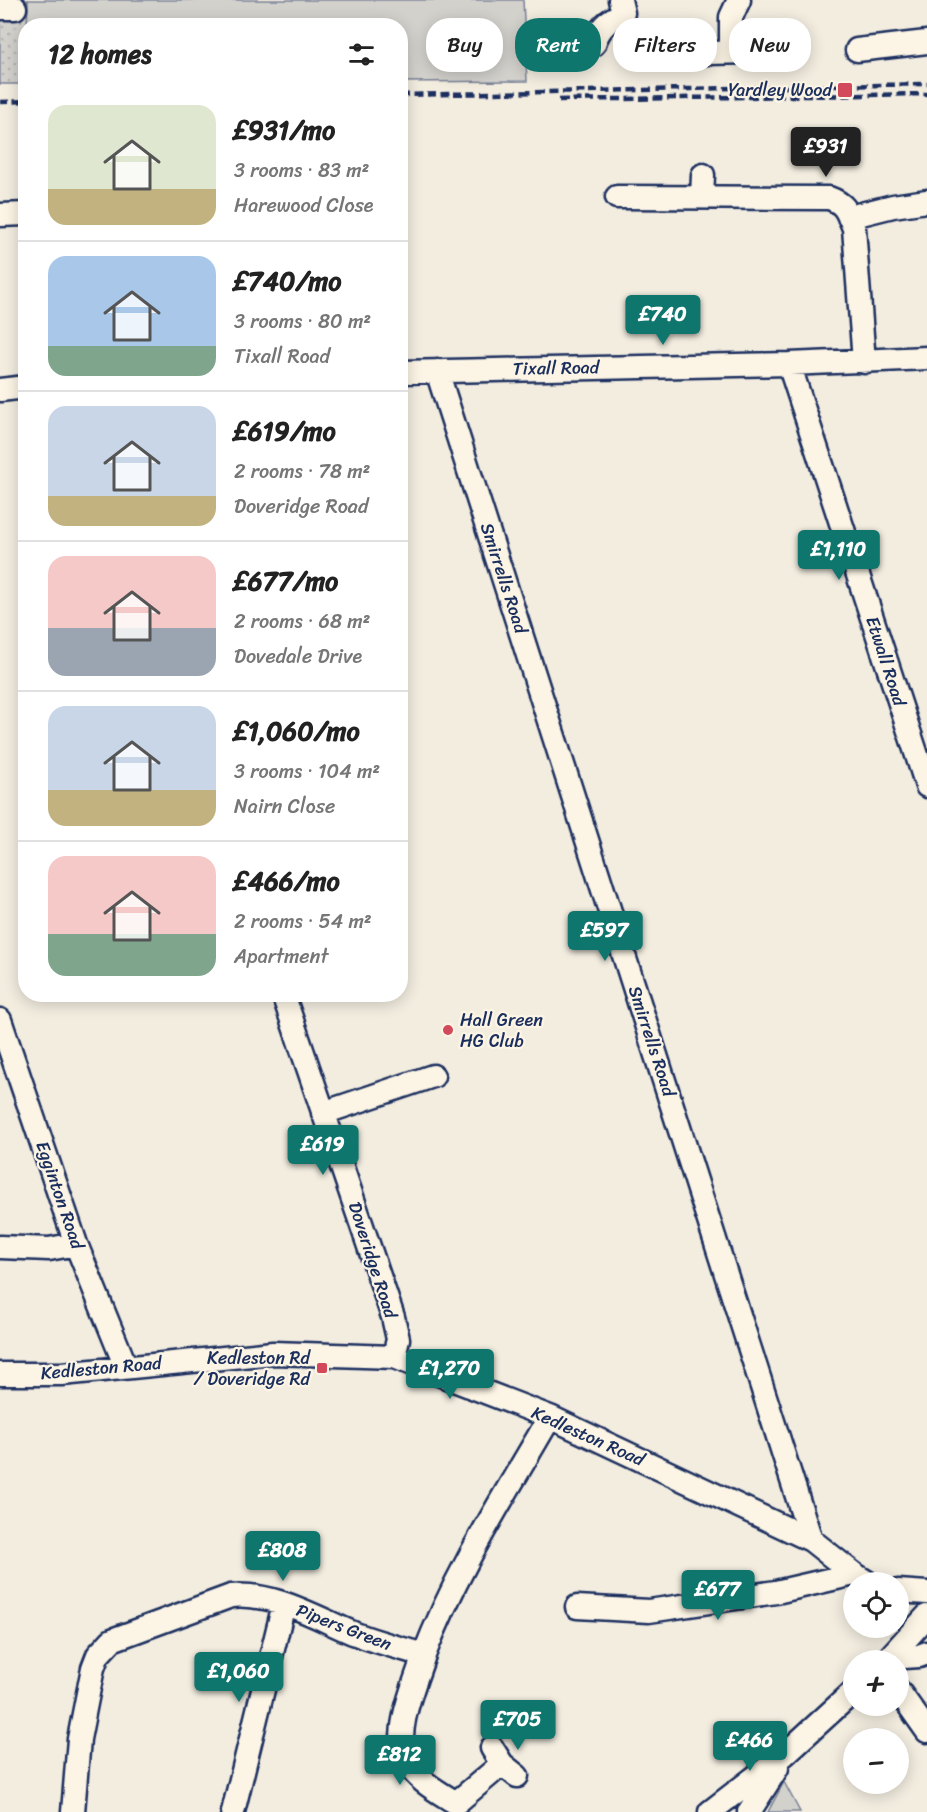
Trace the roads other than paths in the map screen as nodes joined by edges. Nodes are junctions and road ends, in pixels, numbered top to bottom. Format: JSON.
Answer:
{"nodes":[{"id":1,"x":621,"y":0,"type":"edge"},
{"id":2,"x":739,"y":0,"type":"edge"},
{"id":3,"x":731,"y":18,"type":"edge"},
{"id":4,"x":601,"y":28,"type":"edge"},
{"id":5,"x":927,"y":42,"type":"edge"},
{"id":6,"x":857,"y":50,"type":"dead end"},
{"id":7,"x":703,"y":174,"type":"dead end"},
{"id":8,"x":617,"y":197,"type":"dead end"},
{"id":9,"x":702,"y":197,"type":"junction"},
{"id":10,"x":927,"y":201,"type":"edge"},
{"id":11,"x":18,"y":214,"type":"edge"},
{"id":12,"x":0,"y":215,"type":"edge"},
{"id":13,"x":849,"y":217,"type":"junction"},
{"id":14,"x":927,"y":358,"type":"edge"},
{"id":15,"x":864,"y":362,"type":"junction"},
{"id":16,"x":789,"y":364,"type":"junction"},
{"id":17,"x":437,"y":371,"type":"junction"},
{"id":18,"x":408,"y":372,"type":"edge"},
{"id":19,"x":18,"y":388,"type":"edge"},
{"id":20,"x":0,"y":390,"type":"edge"},
{"id":21,"x":927,"y":786,"type":"edge"},
{"id":22,"x":286,"y":1002,"type":"edge"},
{"id":23,"x":0,"y":1020,"type":"edge"},
{"id":24,"x":433,"y":1076,"type":"dead end"},
{"id":25,"x":323,"y":1113,"type":"junction"},
{"id":26,"x":76,"y":1244,"type":"junction"},
{"id":27,"x":0,"y":1247,"type":"edge"},
{"id":28,"x":394,"y":1357,"type":"junction"},
{"id":29,"x":126,"y":1367,"type":"junction"},
{"id":30,"x":0,"y":1374,"type":"edge"},
{"id":31,"x":550,"y":1417,"type":"junction"},
{"id":32,"x":811,"y":1540,"type":"junction"},
{"id":33,"x":852,"y":1572,"type":"edge"},
{"id":34,"x":843,"y":1581,"type":"edge"},
{"id":35,"x":909,"y":1592,"type":"edge"},
{"id":36,"x":927,"y":1593,"type":"edge"},
{"id":37,"x":284,"y":1604,"type":"junction"},
{"id":38,"x":577,"y":1607,"type":"dead end"},
{"id":39,"x":927,"y":1616,"type":"edge"},
{"id":40,"x":912,"y":1644,"type":"edge"},
{"id":41,"x":424,"y":1655,"type":"junction"},
{"id":42,"x":843,"y":1701,"type":"edge"},
{"id":43,"x":909,"y":1706,"type":"edge"},
{"id":44,"x":927,"y":1731,"type":"edge"},
{"id":45,"x":785,"y":1754,"type":"junction"},
{"id":46,"x":504,"y":1763,"type":"dead end"},
{"id":47,"x":454,"y":1807,"type":"edge"},
{"id":48,"x":66,"y":1808,"type":"edge"},
{"id":49,"x":233,"y":1812,"type":"edge"},
{"id":50,"x":710,"y":1812,"type":"edge"},
{"id":51,"x":749,"y":1812,"type":"edge"}],
"edges":[{"from":1,"to":4,"type":"street"},
{"from":2,"to":3,"type":"street"},
{"from":5,"to":6,"type":"street"},
{"from":7,"to":9,"type":"street"},
{"from":8,"to":9,"type":"street"},
{"from":9,"to":13,"type":"street"},
{"from":10,"to":13,"type":"street"},
{"from":11,"to":12,"type":"street"},
{"from":13,"to":15,"type":"street"},
{"from":14,"to":15,"type":"street","name":"Tixall Road"},
{"from":15,"to":16,"type":"street","name":"Tixall Road"},
{"from":16,"to":17,"type":"street","name":"Tixall Road"},
{"from":16,"to":21,"type":"street","name":"Etwall Road"},
{"from":17,"to":18,"type":"street","name":"Tixall Road"},
{"from":17,"to":32,"type":"street","name":"Smirrells Road"},
{"from":19,"to":20,"type":"street"},
{"from":22,"to":25,"type":"street","name":"Doveridge Road"},
{"from":23,"to":26,"type":"street","name":"Egginton Road"},
{"from":24,"to":25,"type":"street"},
{"from":25,"to":28,"type":"street","name":"Doveridge Road"},
{"from":26,"to":27,"type":"street"},
{"from":26,"to":29,"type":"street","name":"Egginton Road"},
{"from":28,"to":29,"type":"street","name":"Kedleston Road"},
{"from":28,"to":31,"type":"street","name":"Kedleston Road"},
{"from":29,"to":30,"type":"street","name":"Kedleston Road"},
{"from":31,"to":32,"type":"street","name":"Kedleston Road"},
{"from":31,"to":41,"type":"street"},
{"from":32,"to":33,"type":"street","name":"Kedleston Road"},
{"from":34,"to":38,"type":"street"},
{"from":35,"to":36,"type":"street"},
{"from":37,"to":41,"type":"street","name":"Pipers Green"},
{"from":37,"to":48,"type":"street","name":"Pipers Green"},
{"from":37,"to":49,"type":"street"},
{"from":39,"to":40,"type":"street"},
{"from":41,"to":47,"type":"street"},
{"from":42,"to":45,"type":"street"},
{"from":43,"to":44,"type":"street"},
{"from":45,"to":50,"type":"street"},
{"from":45,"to":51,"type":"street"},
{"from":46,"to":47,"type":"street"}]}
